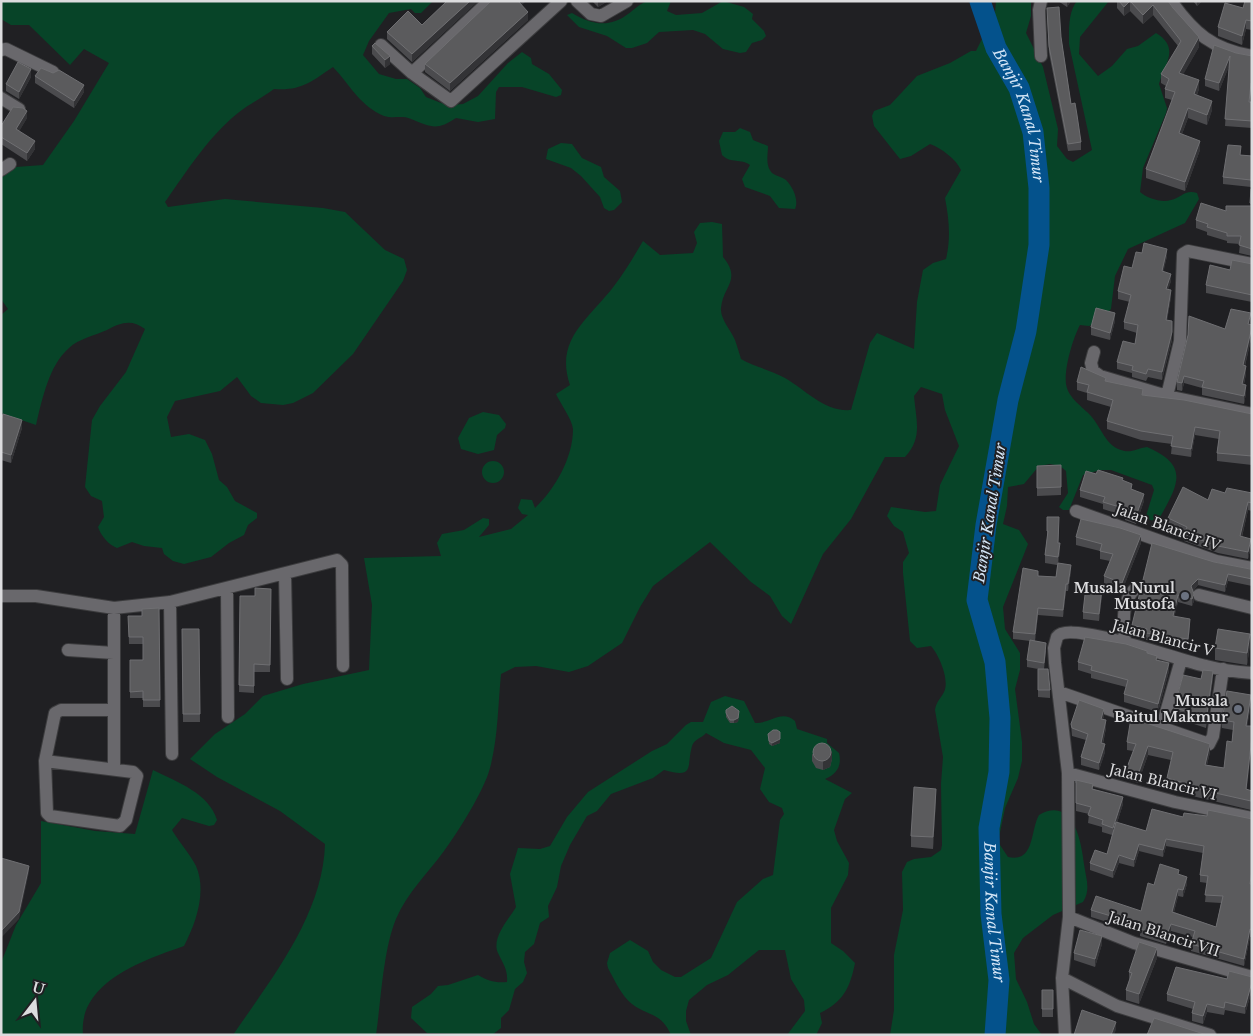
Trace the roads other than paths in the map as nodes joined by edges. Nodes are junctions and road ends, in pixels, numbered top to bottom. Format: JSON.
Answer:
{"nodes":[{"id":1,"x":489,"y":1,"type":"edge"},
{"id":2,"x":561,"y":1,"type":"edge"},
{"id":3,"x":577,"y":1,"type":"edge"},
{"id":4,"x":627,"y":1,"type":"edge"},
{"id":5,"x":1041,"y":1,"type":"edge"},
{"id":6,"x":1171,"y":1,"type":"edge"},
{"id":7,"x":381,"y":45,"type":"edge"},
{"id":8,"x":1,"y":50,"type":"edge"},
{"id":9,"x":1041,"y":56,"type":"dead end"},
{"id":10,"x":1252,"y":56,"type":"edge"},
{"id":11,"x":53,"y":72,"type":"edge"},
{"id":12,"x":412,"y":74,"type":"junction"},
{"id":13,"x":1,"y":98,"type":"edge"},
{"id":14,"x":19,"y":109,"type":"edge"},
{"id":15,"x":1252,"y":264,"type":"edge"},
{"id":16,"x":1094,"y":352,"type":"dead end"},
{"id":17,"x":1167,"y":396,"type":"junction"},
{"id":18,"x":1252,"y":414,"type":"edge"},
{"id":19,"x":1076,"y":511,"type":"dead end"},
{"id":20,"x":1252,"y":568,"type":"edge"},
{"id":21,"x":285,"y":574,"type":"junction"},
{"id":22,"x":1136,"y":588,"type":"dead end"},
{"id":23,"x":228,"y":589,"type":"junction"},
{"id":24,"x":1,"y":596,"type":"edge"},
{"id":25,"x":1199,"y":596,"type":"dead end"},
{"id":26,"x":170,"y":602,"type":"junction"},
{"id":27,"x":114,"y":608,"type":"junction"},
{"id":28,"x":1252,"y":608,"type":"edge"},
{"id":29,"x":1125,"y":643,"type":"junction"},
{"id":30,"x":68,"y":650,"type":"dead end"},
{"id":31,"x":114,"y":653,"type":"junction"},
{"id":32,"x":1181,"y":660,"type":"junction"},
{"id":33,"x":343,"y":666,"type":"dead end"},
{"id":34,"x":1223,"y":669,"type":"junction"},
{"id":35,"x":1252,"y":673,"type":"edge"},
{"id":36,"x":287,"y":679,"type":"dead end"},
{"id":37,"x":1059,"y":692,"type":"junction"},
{"id":38,"x":114,"y":710,"type":"junction"},
{"id":39,"x":228,"y":717,"type":"dead end"},
{"id":40,"x":1159,"y":725,"type":"junction"},
{"id":41,"x":172,"y":754,"type":"dead end"},
{"id":42,"x":45,"y":761,"type":"junction"},
{"id":43,"x":114,"y":769,"type":"junction"},
{"id":44,"x":1068,"y":773,"type":"junction"},
{"id":45,"x":1252,"y":818,"type":"edge"},
{"id":46,"x":1069,"y":917,"type":"junction"},
{"id":47,"x":1252,"y":977,"type":"edge"},
{"id":48,"x":1062,"y":978,"type":"junction"},
{"id":49,"x":1065,"y":1035,"type":"edge"},
{"id":50,"x":1210,"y":1035,"type":"edge"}],
"edges":[{"from":1,"to":12,"type":"street"},
{"from":2,"to":12,"type":"street"},
{"from":3,"to":4,"type":"street"},
{"from":5,"to":9,"type":"street"},
{"from":6,"to":10,"type":"street"},
{"from":7,"to":12,"type":"street"},
{"from":8,"to":11,"type":"street"},
{"from":13,"to":14,"type":"street"},
{"from":15,"to":17,"type":"street"},
{"from":16,"to":17,"type":"street"},
{"from":17,"to":18,"type":"street"},
{"from":19,"to":20,"type":"street","name":"Jalan Blancir IV"},
{"from":21,"to":23,"type":"street"},
{"from":21,"to":33,"type":"street"},
{"from":21,"to":36,"type":"street"},
{"from":22,"to":29,"type":"street"},
{"from":23,"to":26,"type":"street"},
{"from":23,"to":39,"type":"street"},
{"from":24,"to":27,"type":"street"},
{"from":25,"to":28,"type":"street"},
{"from":26,"to":27,"type":"street"},
{"from":26,"to":41,"type":"street"},
{"from":27,"to":31,"type":"street"},
{"from":29,"to":32,"type":"street","name":"Jalan Blancir V"},
{"from":29,"to":37,"type":"street","name":"Jalan Blancir V"},
{"from":30,"to":31,"type":"street"},
{"from":31,"to":38,"type":"street"},
{"from":32,"to":34,"type":"street","name":"Jalan Blancir V"},
{"from":32,"to":40,"type":"street"},
{"from":34,"to":35,"type":"street","name":"Jalan Blancir V"},
{"from":34,"to":40,"type":"street"},
{"from":37,"to":40,"type":"street"},
{"from":37,"to":44,"type":"street"},
{"from":38,"to":42,"type":"street"},
{"from":38,"to":43,"type":"street"},
{"from":42,"to":43,"type":"street"},
{"from":42,"to":43,"type":"street"},
{"from":44,"to":45,"type":"street","name":"Jalan Blancir VI"},
{"from":44,"to":46,"type":"street"},
{"from":46,"to":47,"type":"street","name":"Jalan Blancir VII"},
{"from":46,"to":48,"type":"street"},
{"from":48,"to":49,"type":"street"},
{"from":48,"to":50,"type":"street"}]}
